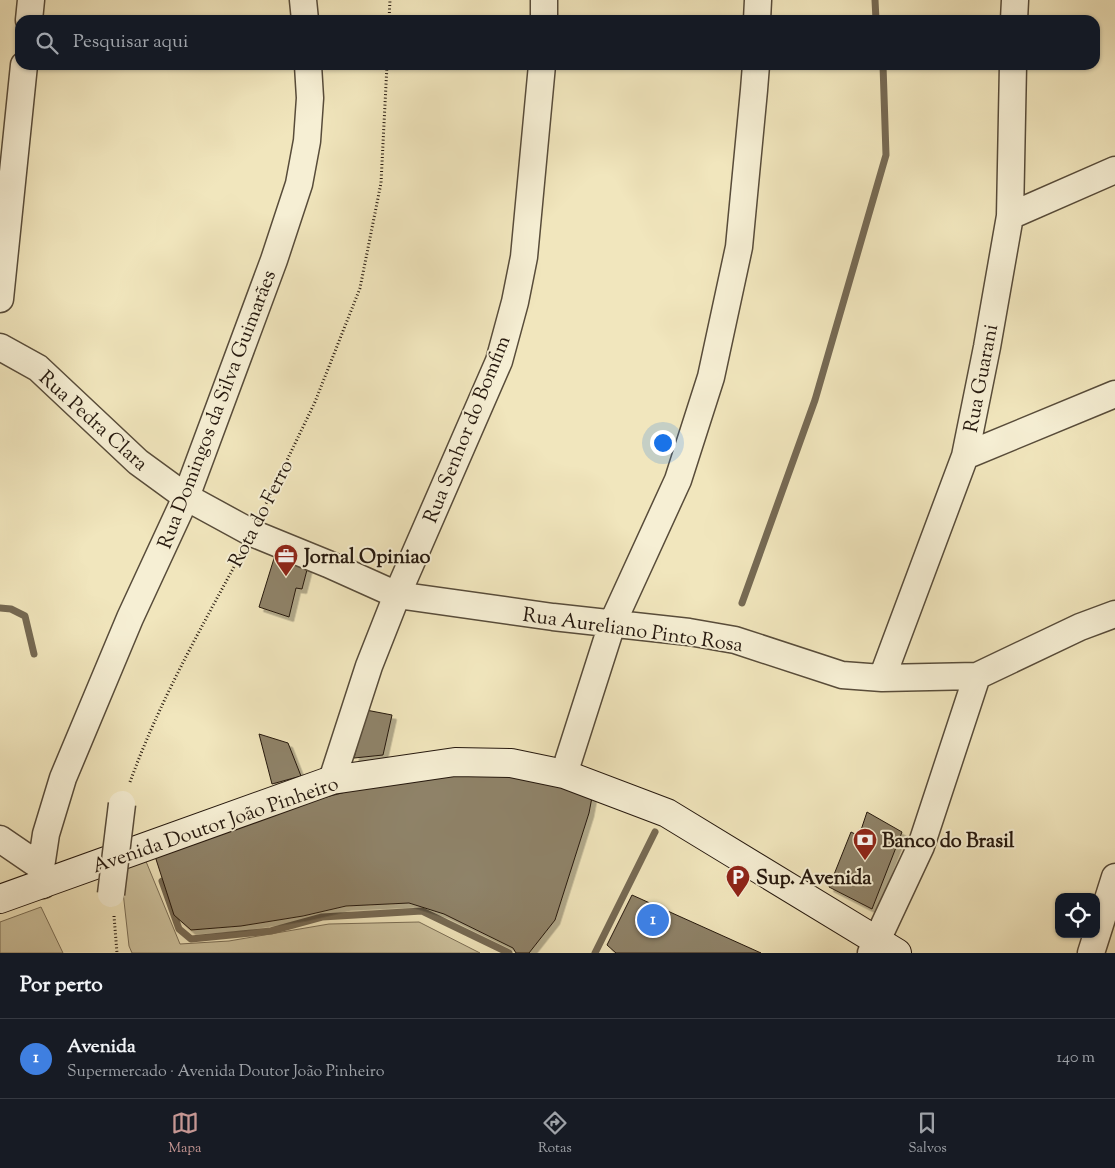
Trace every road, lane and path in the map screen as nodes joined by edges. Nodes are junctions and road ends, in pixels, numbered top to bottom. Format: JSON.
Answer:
{"nodes":[{"id":1,"x":31,"y":0,"type":"edge"},
{"id":2,"x":303,"y":0,"type":"edge"},
{"id":3,"x":390,"y":0,"type":"edge"},
{"id":4,"x":544,"y":0,"type":"edge"},
{"id":5,"x":758,"y":0,"type":"edge"},
{"id":6,"x":1015,"y":0,"type":"edge"},
{"id":7,"x":30,"y":15,"type":"edge"},
{"id":8,"x":304,"y":15,"type":"edge"},
{"id":9,"x":389,"y":15,"type":"edge"},
{"id":10,"x":544,"y":15,"type":"edge"},
{"id":11,"x":757,"y":15,"type":"edge"},
{"id":12,"x":1014,"y":15,"type":"edge"},
{"id":13,"x":23,"y":70,"type":"edge"},
{"id":14,"x":308,"y":70,"type":"edge"},
{"id":15,"x":387,"y":70,"type":"edge"},
{"id":16,"x":542,"y":70,"type":"edge"},
{"id":17,"x":756,"y":70,"type":"edge"},
{"id":18,"x":1013,"y":70,"type":"edge"},
{"id":19,"x":1115,"y":170,"type":"edge"},
{"id":20,"x":1010,"y":216,"type":"junction"},
{"id":21,"x":0,"y":300,"type":"edge"},
{"id":22,"x":0,"y":347,"type":"edge"},
{"id":23,"x":1115,"y":394,"type":"edge"},
{"id":24,"x":965,"y":456,"type":"junction"},
{"id":25,"x":186,"y":497,"type":"junction"},
{"id":26,"x":252,"y":533,"type":"junction"},
{"id":27,"x":397,"y":595,"type":"junction"},
{"id":28,"x":1115,"y":614,"type":"edge"},
{"id":29,"x":612,"y":624,"type":"junction"},
{"id":30,"x":978,"y":676,"type":"junction"},
{"id":31,"x":882,"y":678,"type":"junction"},
{"id":32,"x":564,"y":774,"type":"junction"},
{"id":33,"x":332,"y":780,"type":"junction"},
{"id":34,"x":122,"y":804,"type":"joint"},
{"id":35,"x":0,"y":839,"type":"edge"},
{"id":36,"x":42,"y":876,"type":"junction"},
{"id":37,"x":1115,"y":877,"type":"edge"},
{"id":38,"x":111,"y":894,"type":"joint"},
{"id":39,"x":0,"y":899,"type":"edge"},
{"id":40,"x":882,"y":949,"type":"edge"},
{"id":41,"x":117,"y":953,"type":"edge"},
{"id":42,"x":1091,"y":953,"type":"edge"}],
"edges":[{"from":1,"to":7,"type":"street"},
{"from":2,"to":8,"type":"street"},
{"from":3,"to":9,"type":"path"},
{"from":4,"to":10,"type":"street"},
{"from":5,"to":11,"type":"street"},
{"from":6,"to":12,"type":"street"},
{"from":13,"to":21,"type":"street"},
{"from":14,"to":25,"type":"street","name":"Rua Domingos da Silva Guimarães"},
{"from":15,"to":26,"type":"path","name":"Rota do Ferro"},
{"from":16,"to":27,"type":"street","name":"Rua Senhor do Bomfim"},
{"from":17,"to":29,"type":"street"},
{"from":18,"to":20,"type":"street","name":"Rua Guarani"},
{"from":19,"to":20,"type":"street"},
{"from":20,"to":24,"type":"street","name":"Rua Guarani"},
{"from":22,"to":25,"type":"street","name":"Rua Pedra Clara"},
{"from":23,"to":24,"type":"street"},
{"from":24,"to":31,"type":"street","name":"Rua Guarani"},
{"from":25,"to":26,"type":"street","name":"Rua Aureliano Pinto Rosa"},
{"from":25,"to":36,"type":"street","name":"Rua Domingos da Silva Guimarães"},
{"from":26,"to":27,"type":"street","name":"Rua Aureliano Pinto Rosa"},
{"from":26,"to":34,"type":"path","name":"Rota do Ferro"},
{"from":27,"to":29,"type":"street","name":"Rua Aureliano Pinto Rosa"},
{"from":27,"to":33,"type":"street","name":"Rua Senhor do Bomfim"},
{"from":28,"to":30,"type":"street","name":"Rua Aureliano Pinto Rosa"},
{"from":29,"to":31,"type":"street","name":"Rua Aureliano Pinto Rosa"},
{"from":29,"to":32,"type":"street"},
{"from":30,"to":31,"type":"street","name":"Rua Aureliano Pinto Rosa"},
{"from":30,"to":40,"type":"street"},
{"from":32,"to":33,"type":"main road","name":"Avenida Doutor João Pinheiro"},
{"from":32,"to":40,"type":"main road","name":"Avenida Doutor João Pinheiro"},
{"from":33,"to":36,"type":"main road","name":"Avenida Doutor João Pinheiro"},
{"from":34,"to":38,"type":"street","bridge":true},
{"from":35,"to":36,"type":"street"},
{"from":36,"to":39,"type":"main road","name":"Avenida Doutor João Pinheiro"},
{"from":37,"to":42,"type":"street"},
{"from":38,"to":41,"type":"path"}]}
